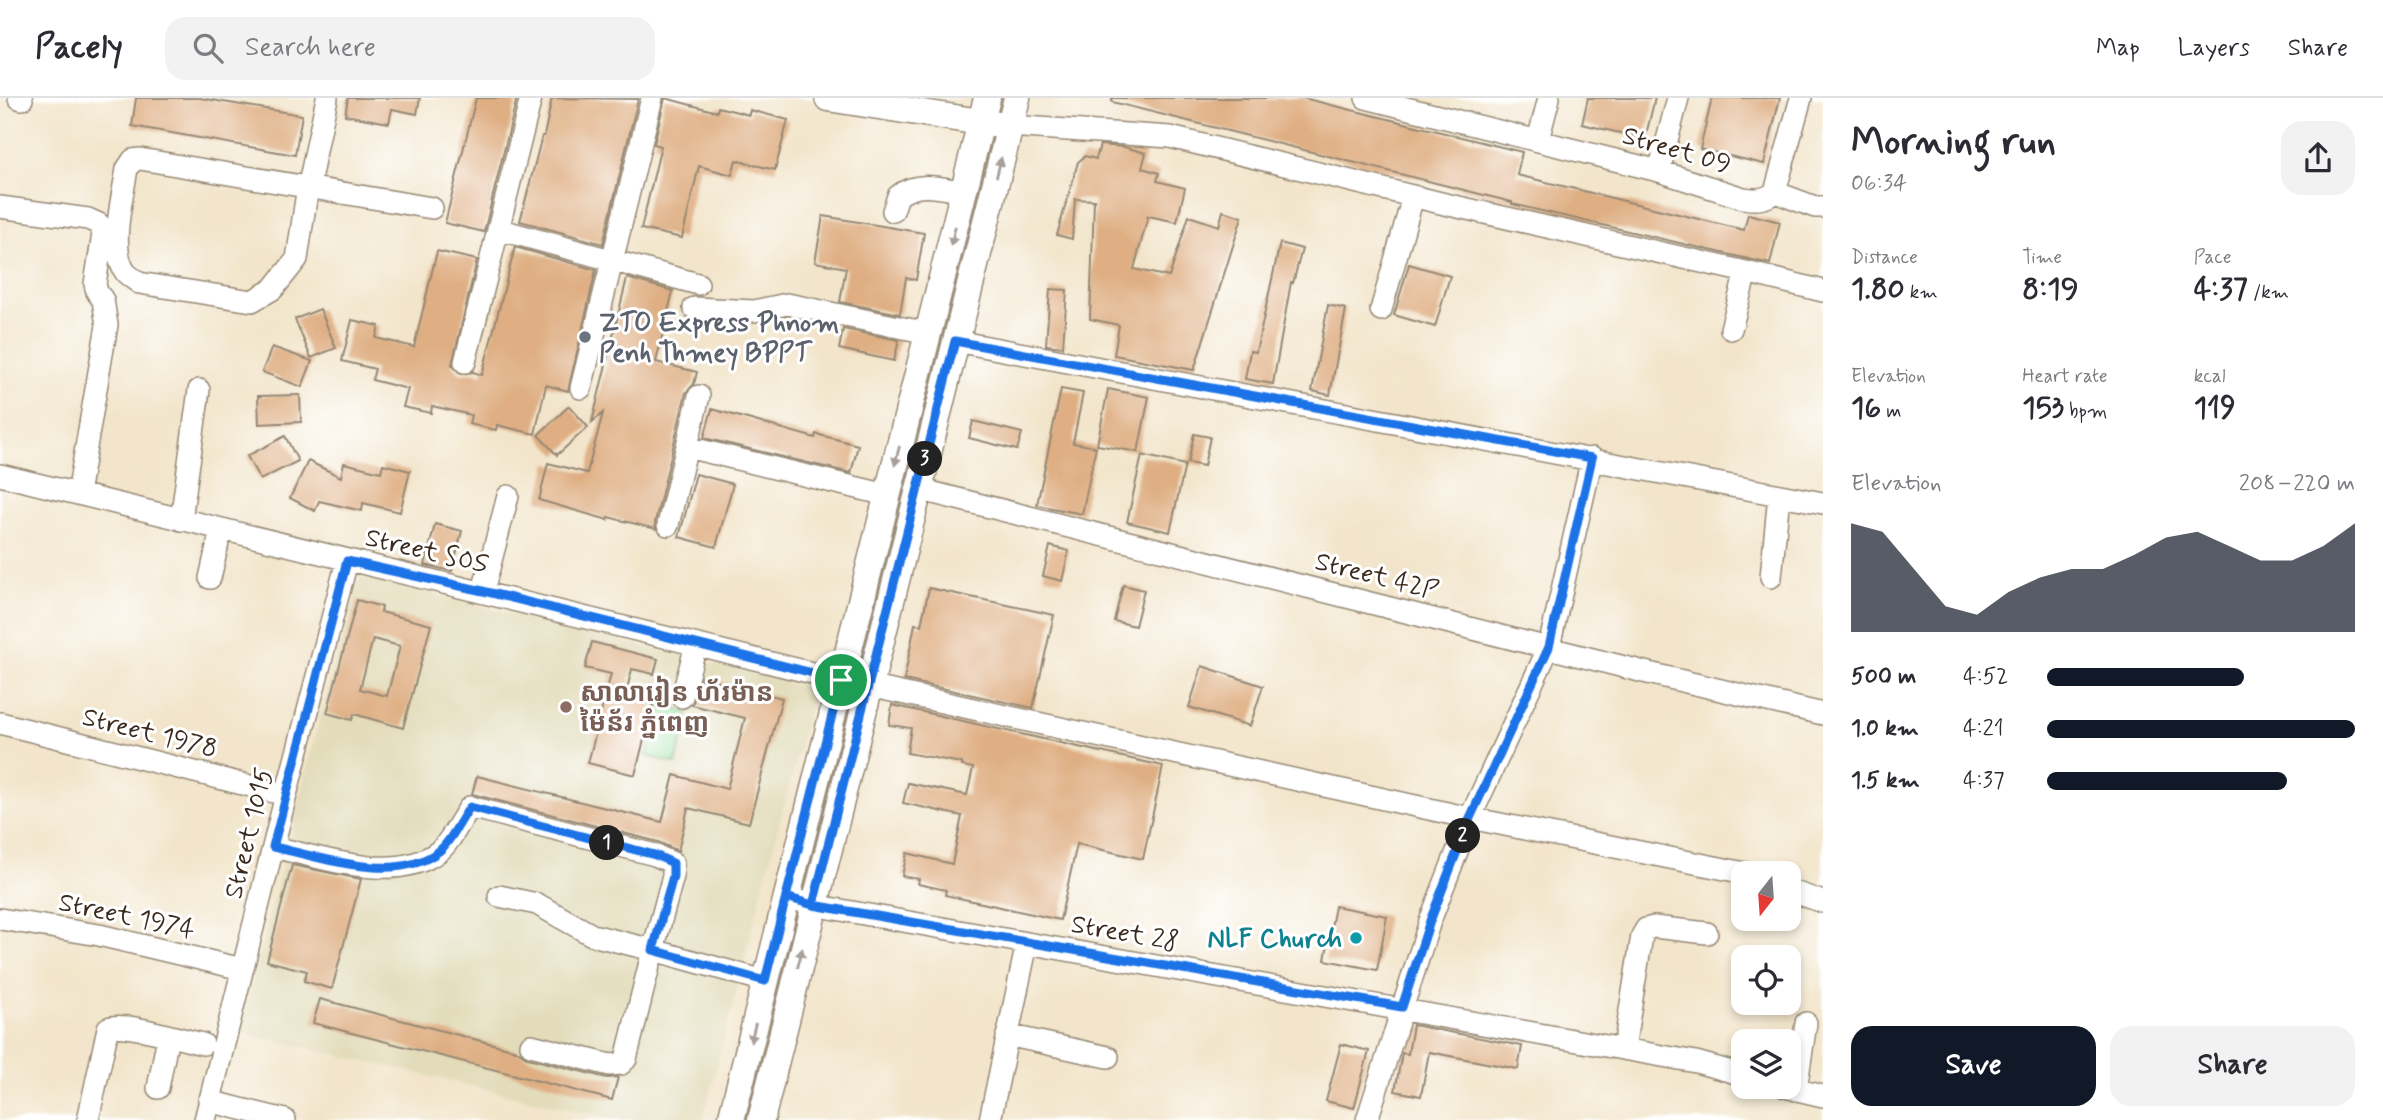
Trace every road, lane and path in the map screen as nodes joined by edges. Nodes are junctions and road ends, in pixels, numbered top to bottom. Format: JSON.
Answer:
{"nodes":[{"id":1,"x":327,"y":98,"type":"edge"},
{"id":2,"x":530,"y":98,"type":"edge"},
{"id":3,"x":652,"y":98,"type":"edge"},
{"id":4,"x":828,"y":98,"type":"edge"},
{"id":5,"x":1017,"y":98,"type":"edge"},
{"id":6,"x":1366,"y":98,"type":"edge"},
{"id":7,"x":1549,"y":98,"type":"edge"},
{"id":8,"x":1678,"y":98,"type":"edge"},
{"id":9,"x":1801,"y":98,"type":"edge"},
{"id":10,"x":1433,"y":106,"type":"edge"},
{"id":11,"x":984,"y":110,"type":"edge"},
{"id":12,"x":1009,"y":126,"type":"junction"},
{"id":13,"x":1538,"y":140,"type":"junction"},
{"id":14,"x":1659,"y":171,"type":"junction"},
{"id":15,"x":308,"y":189,"type":"junction"},
{"id":16,"x":964,"y":192,"type":"junction"},
{"id":17,"x":1772,"y":195,"type":"junction"},
{"id":18,"x":1413,"y":197,"type":"junction"},
{"id":19,"x":0,"y":207,"type":"edge"},
{"id":20,"x":1823,"y":207,"type":"edge"},
{"id":21,"x":432,"y":208,"type":"dead end"},
{"id":22,"x":893,"y":211,"type":"dead end"},
{"id":23,"x":0,"y":215,"type":"edge"},
{"id":24,"x":498,"y":229,"type":"junction"},
{"id":25,"x":614,"y":259,"type":"junction"},
{"id":26,"x":1746,"y":272,"type":"junction"},
{"id":27,"x":698,"y":284,"type":"dead end"},
{"id":28,"x":1823,"y":291,"type":"edge"},
{"id":29,"x":694,"y":308,"type":"dead end"},
{"id":30,"x":1381,"y":310,"type":"dead end"},
{"id":31,"x":1731,"y":329,"type":"dead end"},
{"id":32,"x":928,"y":333,"type":"junction"},
{"id":33,"x":955,"y":341,"type":"junction"},
{"id":34,"x":465,"y":362,"type":"dead end"},
{"id":35,"x":581,"y":388,"type":"dead end"},
{"id":36,"x":199,"y":390,"type":"dead end"},
{"id":37,"x":699,"y":396,"type":"dead end"},
{"id":38,"x":687,"y":447,"type":"junction"},
{"id":39,"x":1592,"y":458,"type":"junction"},
{"id":40,"x":0,"y":475,"type":"edge"},
{"id":41,"x":918,"y":489,"type":"junction"},
{"id":42,"x":78,"y":494,"type":"junction"},
{"id":43,"x":887,"y":495,"type":"junction"},
{"id":44,"x":1779,"y":495,"type":"junction"},
{"id":45,"x":508,"y":496,"type":"dead end"},
{"id":46,"x":1823,"y":503,"type":"edge"},
{"id":47,"x":181,"y":520,"type":"junction"},
{"id":48,"x":668,"y":525,"type":"dead end"},
{"id":49,"x":221,"y":530,"type":"junction"},
{"id":50,"x":347,"y":561,"type":"junction"},
{"id":51,"x":1771,"y":577,"type":"dead end"},
{"id":52,"x":210,"y":578,"type":"dead end"},
{"id":53,"x":483,"y":591,"type":"junction"},
{"id":54,"x":696,"y":645,"type":"junction"},
{"id":55,"x":1549,"y":647,"type":"junction"},
{"id":56,"x":841,"y":680,"type":"junction"},
{"id":57,"x":869,"y":686,"type":"junction"},
{"id":58,"x":682,"y":697,"type":"dead end"},
{"id":59,"x":1823,"y":714,"type":"edge"},
{"id":60,"x":0,"y":723,"type":"edge"},
{"id":61,"x":286,"y":794,"type":"junction"},
{"id":62,"x":1470,"y":818,"type":"junction"},
{"id":63,"x":273,"y":847,"type":"junction"},
{"id":64,"x":1731,"y":870,"type":"edge"},
{"id":65,"x":1801,"y":894,"type":"edge"},
{"id":66,"x":499,"y":896,"type":"dead end"},
{"id":67,"x":786,"y":897,"type":"junction"},
{"id":68,"x":1823,"y":902,"type":"edge"},
{"id":69,"x":813,"y":905,"type":"junction"},
{"id":70,"x":0,"y":919,"type":"edge"},
{"id":71,"x":1707,"y":933,"type":"dead end"},
{"id":72,"x":1027,"y":943,"type":"junction"},
{"id":73,"x":653,"y":950,"type":"junction"},
{"id":74,"x":242,"y":969,"type":"junction"},
{"id":75,"x":765,"y":981,"type":"junction"},
{"id":76,"x":1402,"y":1007,"type":"junction"},
{"id":77,"x":1806,"y":1023,"type":"dead end"},
{"id":78,"x":1007,"y":1035,"type":"junction"},
{"id":79,"x":168,"y":1037,"type":"junction"},
{"id":80,"x":1801,"y":1043,"type":"edge"},
{"id":81,"x":204,"y":1044,"type":"dead end"},
{"id":82,"x":531,"y":1045,"type":"dead end"},
{"id":83,"x":1624,"y":1048,"type":"junction"},
{"id":84,"x":1108,"y":1058,"type":"dead end"},
{"id":85,"x":1731,"y":1072,"type":"edge"},
{"id":86,"x":158,"y":1088,"type":"dead end"},
{"id":87,"x":1801,"y":1091,"type":"edge"},
{"id":88,"x":1823,"y":1096,"type":"edge"},
{"id":89,"x":207,"y":1111,"type":"edge"},
{"id":90,"x":88,"y":1120,"type":"edge"},
{"id":91,"x":285,"y":1120,"type":"edge"},
{"id":92,"x":732,"y":1120,"type":"edge"},
{"id":93,"x":761,"y":1120,"type":"edge"},
{"id":94,"x":990,"y":1120,"type":"edge"},
{"id":95,"x":1367,"y":1120,"type":"edge"}],
"edges":[{"from":1,"to":15,"type":"street"},
{"from":2,"to":24,"type":"street"},
{"from":3,"to":25,"type":"street"},
{"from":4,"to":11,"type":"main road"},
{"from":5,"to":12,"type":"main road"},
{"from":6,"to":10,"type":"street","name":"Street 09"},
{"from":7,"to":13,"type":"street"},
{"from":8,"to":14,"type":"street"},
{"from":9,"to":17,"type":"street"},
{"from":10,"to":13,"type":"street","name":"Street 09"},
{"from":11,"to":12,"type":"main road"},
{"from":11,"to":16,"type":"main road"},
{"from":12,"to":18,"type":"street"},
{"from":33,"to":12,"type":"main road","one_way":true},
{"from":13,"to":14,"type":"street","name":"Street 09"},
{"from":14,"to":17,"type":"street","name":"Street 09"},
{"from":15,"to":15,"type":"street"},
{"from":15,"to":21,"type":"street"},
{"from":16,"to":22,"type":"street"},
{"from":16,"to":32,"type":"main road","one_way":true},
{"from":17,"to":20,"type":"street","name":"Street 09"},
{"from":18,"to":26,"type":"street"},
{"from":18,"to":30,"type":"street"},
{"from":19,"to":23,"type":"street"},
{"from":19,"to":42,"type":"street"},
{"from":24,"to":25,"type":"street"},
{"from":24,"to":34,"type":"street"},
{"from":25,"to":27,"type":"street"},
{"from":25,"to":35,"type":"street"},
{"from":26,"to":28,"type":"street"},
{"from":26,"to":31,"type":"street"},
{"from":29,"to":32,"type":"street"},
{"from":32,"to":43,"type":"main road","one_way":true},
{"from":33,"to":39,"type":"street"},
{"from":33,"to":41,"type":"main road"},
{"from":36,"to":47,"type":"street"},
{"from":37,"to":38,"type":"street"},
{"from":38,"to":43,"type":"street"},
{"from":38,"to":48,"type":"street"},
{"from":39,"to":44,"type":"street"},
{"from":39,"to":55,"type":"street"},
{"from":40,"to":42,"type":"street","name":"Street SOS"},
{"from":41,"to":55,"type":"street","name":"Street 42P"},
{"from":41,"to":57,"type":"main road"},
{"from":42,"to":47,"type":"street","name":"Street SOS"},
{"from":43,"to":56,"type":"main road"},
{"from":44,"to":46,"type":"street"},
{"from":44,"to":51,"type":"street"},
{"from":45,"to":53,"type":"street"},
{"from":47,"to":49,"type":"street","name":"Street SOS"},
{"from":49,"to":50,"type":"street","name":"Street SOS"},
{"from":49,"to":52,"type":"street"},
{"from":50,"to":53,"type":"street","name":"Street SOS"},
{"from":50,"to":61,"type":"street","name":"Street 1015"},
{"from":53,"to":54,"type":"street","name":"Street SOS"},
{"from":54,"to":56,"type":"street","name":"Street SOS"},
{"from":54,"to":58,"type":"street"},
{"from":55,"to":59,"type":"street","name":"Street 42P"},
{"from":55,"to":62,"type":"street"},
{"from":56,"to":67,"type":"main road"},
{"from":57,"to":62,"type":"street"},
{"from":57,"to":69,"type":"main road"},
{"from":60,"to":61,"type":"street","name":"Street 1978"},
{"from":61,"to":63,"type":"street","name":"Street 1015"},
{"from":62,"to":64,"type":"street"},
{"from":62,"to":76,"type":"street"},
{"from":63,"to":73,"type":"street"},
{"from":63,"to":74,"type":"street","name":"Street 1015"},
{"from":65,"to":68,"type":"street"},
{"from":66,"to":73,"type":"street"},
{"from":67,"to":69,"type":"street","name":"Street 28"},
{"from":67,"to":75,"type":"main road"},
{"from":69,"to":72,"type":"street","name":"Street 28"},
{"from":93,"to":69,"type":"main road","one_way":true},
{"from":70,"to":74,"type":"street","name":"Street 1974"},
{"from":71,"to":83,"type":"street"},
{"from":72,"to":76,"type":"street","name":"Street 28"},
{"from":72,"to":78,"type":"street"},
{"from":73,"to":75,"type":"street"},
{"from":73,"to":82,"type":"street"},
{"from":74,"to":89,"type":"street","name":"Street 1015"},
{"from":75,"to":92,"type":"main road","one_way":true},
{"from":76,"to":83,"type":"street","name":"Street 28"},
{"from":76,"to":95,"type":"street"},
{"from":77,"to":80,"type":"street"},
{"from":78,"to":84,"type":"street"},
{"from":78,"to":94,"type":"street"},
{"from":79,"to":81,"type":"street"},
{"from":79,"to":86,"type":"street"},
{"from":79,"to":90,"type":"street"},
{"from":83,"to":85,"type":"street","name":"Street 28"},
{"from":87,"to":88,"type":"street"},
{"from":89,"to":91,"type":"street"}]}
